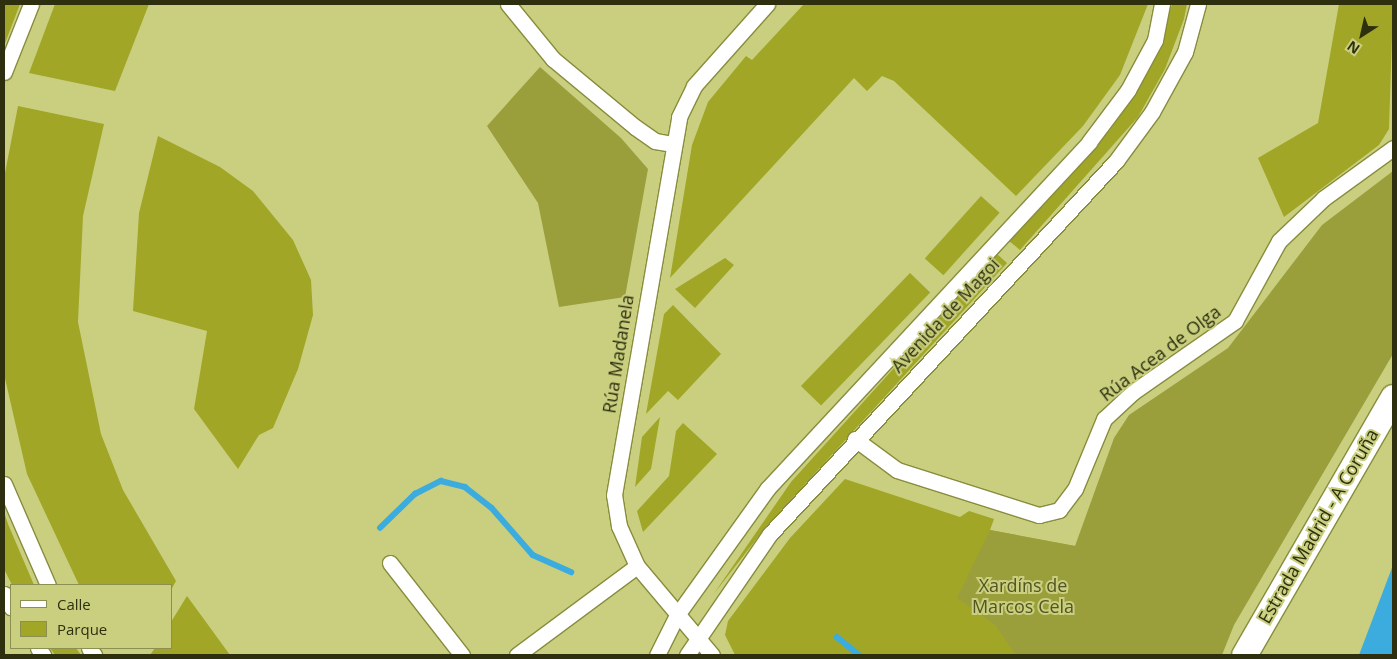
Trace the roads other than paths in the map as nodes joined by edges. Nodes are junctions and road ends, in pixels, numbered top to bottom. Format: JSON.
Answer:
{"nodes":[{"id":1,"x":31,"y":4,"type":"edge"},
{"id":2,"x":508,"y":4,"type":"edge"},
{"id":3,"x":767,"y":4,"type":"edge"},
{"id":4,"x":1162,"y":4,"type":"edge"},
{"id":5,"x":1198,"y":4,"type":"edge"},
{"id":6,"x":4,"y":72,"type":"edge"},
{"id":7,"x":672,"y":144,"type":"junction"},
{"id":8,"x":1393,"y":148,"type":"edge"},
{"id":9,"x":1393,"y":388,"type":"edge"},
{"id":10,"x":1393,"y":397,"type":"edge"},
{"id":11,"x":855,"y":439,"type":"junction"},
{"id":12,"x":1362,"y":451,"type":"junction"},
{"id":13,"x":4,"y":484,"type":"edge"},
{"id":14,"x":390,"y":563,"type":"dead end"},
{"id":15,"x":637,"y":566,"type":"junction"},
{"id":16,"x":48,"y":584,"type":"edge"},
{"id":17,"x":4,"y":594,"type":"edge"},
{"id":18,"x":10,"y":606,"type":"edge"},
{"id":19,"x":676,"y":615,"type":"junction"},
{"id":20,"x":695,"y":640,"type":"junction"},
{"id":21,"x":462,"y":655,"type":"edge"},
{"id":22,"x":517,"y":655,"type":"edge"},
{"id":23,"x":656,"y":655,"type":"edge"},
{"id":24,"x":687,"y":655,"type":"edge"},
{"id":25,"x":712,"y":655,"type":"edge"},
{"id":26,"x":1244,"y":655,"type":"edge"}],
"edges":[{"from":1,"to":6,"type":"street"},
{"from":2,"to":7,"type":"street"},
{"from":3,"to":7,"type":"street","name":"Rúa Madanela"},
{"from":4,"to":19,"type":"street","name":"Avenida de Magoi"},
{"from":5,"to":11,"type":"street","name":"Avenida de Magoi"},
{"from":7,"to":15,"type":"street","name":"Rúa Madanela"},
{"from":8,"to":11,"type":"street","name":"Rúa Acea de Olga"},
{"from":9,"to":12,"type":"highway"},
{"from":10,"to":12,"type":"highway","name":"Estrada Madrid - A Coruña"},
{"from":11,"to":20,"type":"street","name":"Avenida de Magoi"},
{"from":12,"to":26,"type":"highway","name":"Estrada Madrid - A Coruña"},
{"from":13,"to":16,"type":"street"},
{"from":14,"to":21,"type":"street"},
{"from":15,"to":19,"type":"street","name":"Rúa Madanela"},
{"from":15,"to":22,"type":"street"},
{"from":17,"to":18,"type":"street"},
{"from":19,"to":20,"type":"street"},
{"from":19,"to":23,"type":"street","name":"Avenida de Magoi"},
{"from":20,"to":24,"type":"street","name":"Avenida de Magoi"},
{"from":20,"to":25,"type":"street"}]}
